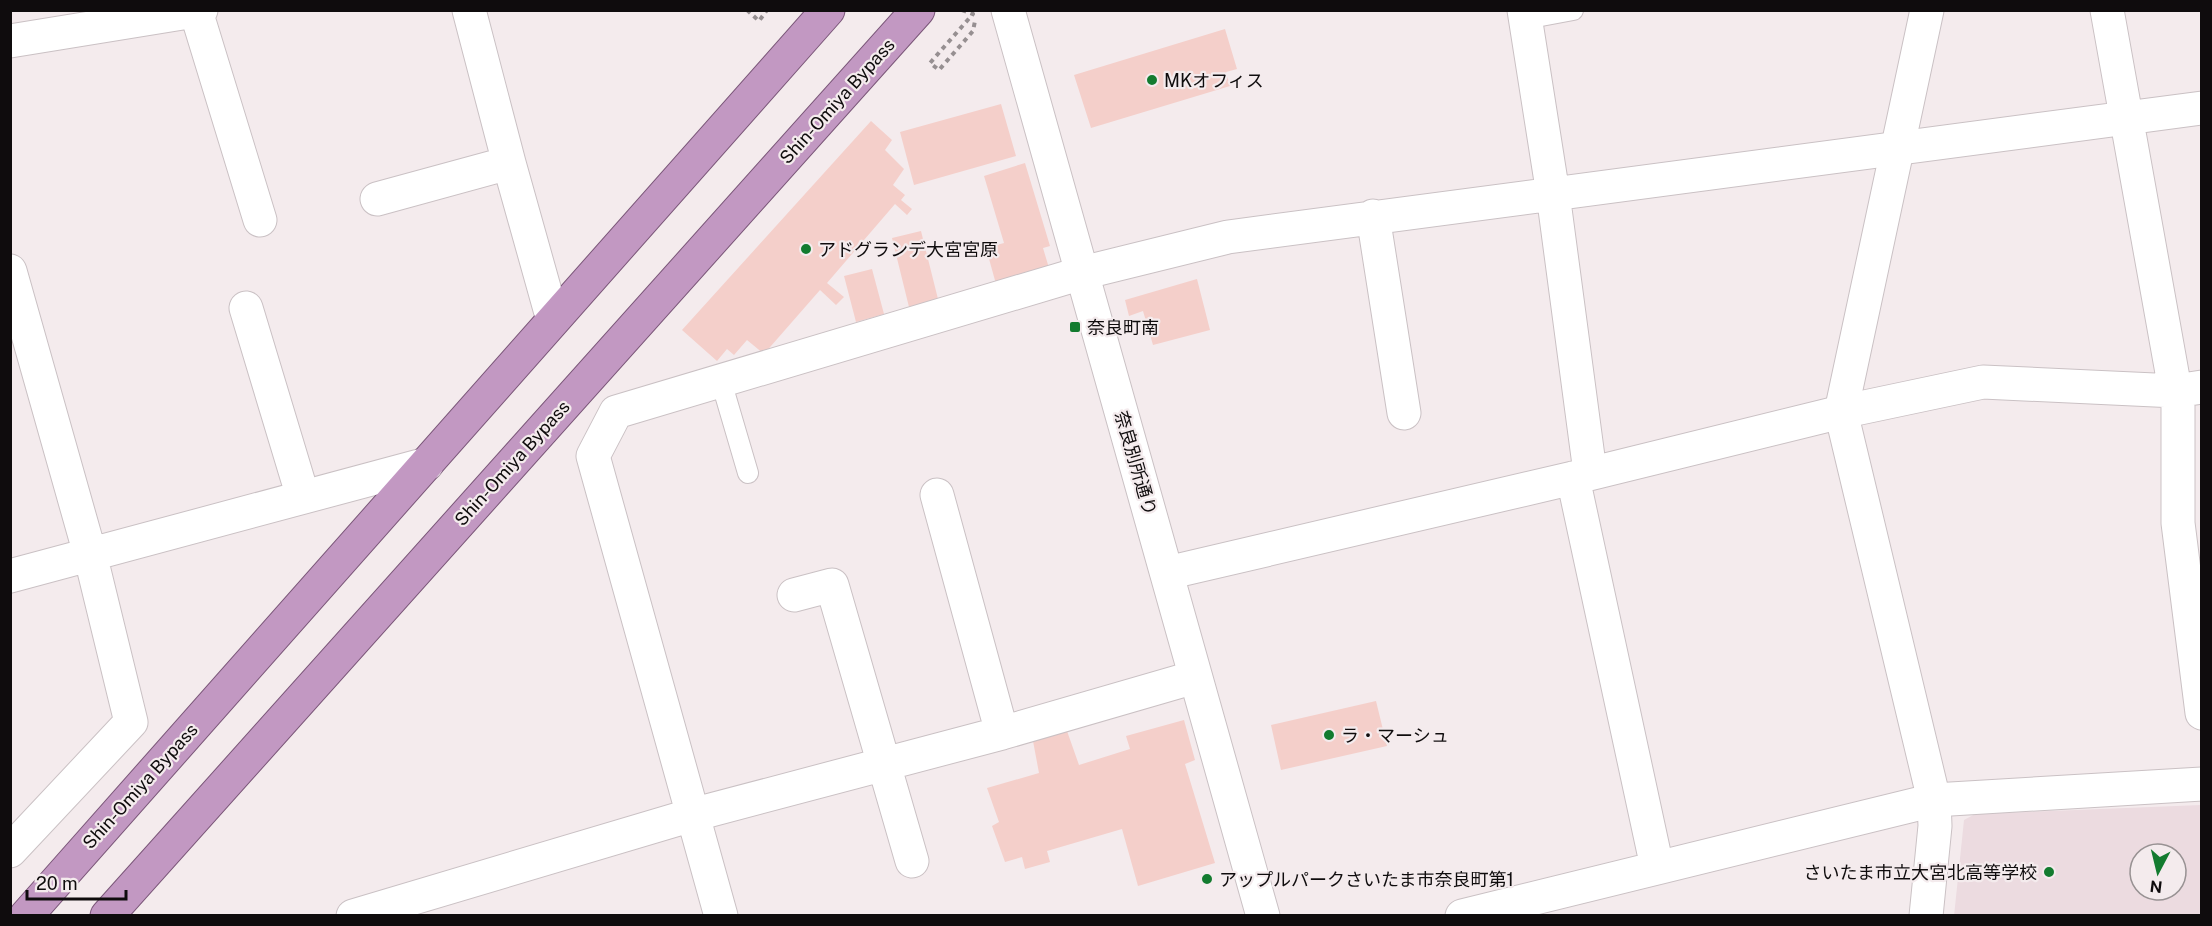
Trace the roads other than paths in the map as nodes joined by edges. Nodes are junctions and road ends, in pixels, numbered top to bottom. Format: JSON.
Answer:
{"nodes":[{"id":1,"x":201,"y":10,"type":"edge"},
{"id":2,"x":469,"y":10,"type":"edge"},
{"id":3,"x":828,"y":10,"type":"edge"},
{"id":4,"x":918,"y":10,"type":"edge"},
{"id":5,"x":1008,"y":10,"type":"edge"},
{"id":6,"x":1573,"y":10,"type":"edge"},
{"id":7,"x":1927,"y":10,"type":"edge"},
{"id":8,"x":2107,"y":10,"type":"edge"},
{"id":9,"x":196,"y":11,"type":"edge"},
{"id":10,"x":1524,"y":15,"type":"edge"},
{"id":11,"x":10,"y":41,"type":"edge"},
{"id":12,"x":2202,"y":108,"type":"edge"},
{"id":13,"x":2126,"y":120,"type":"junction"},
{"id":14,"x":1897,"y":149,"type":"junction"},
{"id":15,"x":509,"y":163,"type":"junction"},
{"id":16,"x":1553,"y":194,"type":"junction"},
{"id":17,"x":377,"y":199,"type":"dead end"},
{"id":18,"x":1373,"y":216,"type":"junction"},
{"id":19,"x":260,"y":220,"type":"dead end"},
{"id":20,"x":10,"y":271,"type":"edge"},
{"id":21,"x":1082,"y":273,"type":"junction"},
{"id":22,"x":246,"y":308,"type":"dead end"},
{"id":23,"x":553,"y":320,"type":"junction"},
{"id":24,"x":721,"y":381,"type":"junction"},
{"id":25,"x":2189,"y":389,"type":"edge"},
{"id":26,"x":1404,"y":412,"type":"dead end"},
{"id":27,"x":1840,"y":412,"type":"junction"},
{"id":28,"x":427,"y":464,"type":"junction"},
{"id":29,"x":748,"y":473,"type":"dead end"},
{"id":30,"x":1581,"y":475,"type":"junction"},
{"id":31,"x":937,"y":495,"type":"dead end"},
{"id":32,"x":303,"y":497,"type":"junction"},
{"id":33,"x":90,"y":554,"type":"junction"},
{"id":34,"x":1167,"y":573,"type":"junction"},
{"id":35,"x":10,"y":576,"type":"edge"},
{"id":36,"x":794,"y":596,"type":"dead end"},
{"id":37,"x":1195,"y":677,"type":"junction"},
{"id":38,"x":2202,"y":713,"type":"edge"},
{"id":39,"x":1002,"y":733,"type":"junction"},
{"id":40,"x":884,"y":764,"type":"junction"},
{"id":41,"x":2202,"y":784,"type":"edge"},
{"id":42,"x":1934,"y":800,"type":"junction"},
{"id":43,"x":692,"y":815,"type":"junction"},
{"id":44,"x":10,"y":851,"type":"edge"},
{"id":45,"x":912,"y":861,"type":"dead end"},
{"id":46,"x":1657,"y":867,"type":"junction"},
{"id":47,"x":26,"y":915,"type":"edge"},
{"id":48,"x":107,"y":915,"type":"edge"},
{"id":49,"x":353,"y":915,"type":"edge"},
{"id":50,"x":721,"y":915,"type":"edge"},
{"id":51,"x":1263,"y":915,"type":"edge"},
{"id":52,"x":1462,"y":915,"type":"edge"},
{"id":53,"x":1926,"y":915,"type":"edge"}],
"edges":[{"from":1,"to":9,"type":"street"},
{"from":2,"to":15,"type":"street"},
{"from":3,"to":23,"type":"highway","name":"Shin-Omiya Bypass"},
{"from":4,"to":48,"type":"highway","name":"Shin-Omiya Bypass"},
{"from":5,"to":21,"type":"street","name":"奈良別所通り"},
{"from":6,"to":10,"type":"lane"},
{"from":7,"to":14,"type":"street"},
{"from":8,"to":13,"type":"street"},
{"from":9,"to":11,"type":"street"},
{"from":9,"to":19,"type":"street"},
{"from":10,"to":16,"type":"street"},
{"from":12,"to":13,"type":"street"},
{"from":13,"to":14,"type":"street"},
{"from":13,"to":25,"type":"street"},
{"from":14,"to":16,"type":"street"},
{"from":14,"to":27,"type":"street"},
{"from":15,"to":17,"type":"street"},
{"from":15,"to":23,"type":"street"},
{"from":16,"to":18,"type":"street"},
{"from":16,"to":30,"type":"street"},
{"from":18,"to":21,"type":"street"},
{"from":18,"to":26,"type":"street"},
{"from":20,"to":33,"type":"street"},
{"from":21,"to":24,"type":"street"},
{"from":21,"to":34,"type":"street","name":"奈良別所通り"},
{"from":22,"to":32,"type":"street"},
{"from":23,"to":28,"type":"highway","name":"Shin-Omiya Bypass"},
{"from":24,"to":29,"type":"lane"},
{"from":24,"to":43,"type":"street"},
{"from":25,"to":27,"type":"street"},
{"from":25,"to":38,"type":"street"},
{"from":27,"to":30,"type":"street"},
{"from":27,"to":42,"type":"street"},
{"from":28,"to":32,"type":"street"},
{"from":28,"to":47,"type":"highway","name":"Shin-Omiya Bypass"},
{"from":30,"to":34,"type":"street"},
{"from":30,"to":46,"type":"street"},
{"from":31,"to":39,"type":"street"},
{"from":32,"to":33,"type":"street"},
{"from":33,"to":35,"type":"street"},
{"from":33,"to":44,"type":"street"},
{"from":34,"to":37,"type":"street","name":"奈良別所通り"},
{"from":36,"to":40,"type":"street"},
{"from":37,"to":39,"type":"street"},
{"from":37,"to":51,"type":"street","name":"奈良別所通り"},
{"from":39,"to":40,"type":"street"},
{"from":40,"to":43,"type":"street"},
{"from":40,"to":45,"type":"street"},
{"from":41,"to":42,"type":"street"},
{"from":42,"to":46,"type":"street"},
{"from":42,"to":53,"type":"street"},
{"from":43,"to":49,"type":"street"},
{"from":43,"to":50,"type":"street"},
{"from":46,"to":52,"type":"street"}]}
